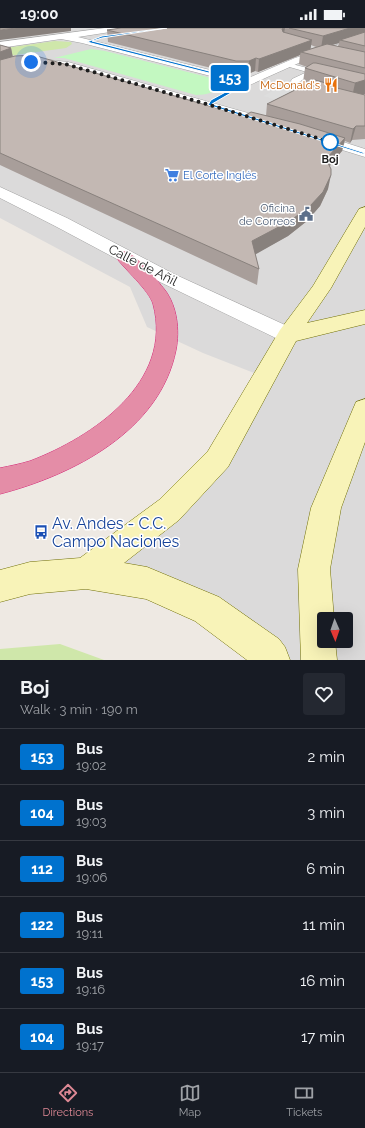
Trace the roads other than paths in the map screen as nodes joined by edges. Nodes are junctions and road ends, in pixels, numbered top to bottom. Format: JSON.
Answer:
{"nodes":[{"id":1,"x":126,"y":31,"type":"edge"},
{"id":2,"x":88,"y":34,"type":"edge"},
{"id":3,"x":365,"y":38,"type":"edge"},
{"id":4,"x":0,"y":45,"type":"edge"},
{"id":5,"x":307,"y":48,"type":"edge"},
{"id":6,"x":72,"y":49,"type":"dead end"},
{"id":7,"x":53,"y":53,"type":"dead end"},
{"id":8,"x":329,"y":54,"type":"junction"},
{"id":9,"x":0,"y":59,"type":"edge"},
{"id":10,"x":31,"y":62,"type":"junction"},
{"id":11,"x":288,"y":65,"type":"junction"},
{"id":12,"x":0,"y":68,"type":"edge"},
{"id":13,"x":79,"y":75,"type":"edge"},
{"id":14,"x":106,"y":79,"type":"edge"},
{"id":15,"x":247,"y":82,"type":"junction"},
{"id":16,"x":330,"y":95,"type":"edge"},
{"id":17,"x":217,"y":99,"type":"junction"},
{"id":18,"x":279,"y":128,"type":"joint"},
{"id":19,"x":303,"y":135,"type":"edge"},
{"id":20,"x":365,"y":153,"type":"edge"},
{"id":21,"x":0,"y":192,"type":"edge"},
{"id":22,"x":365,"y":212,"type":"edge"},
{"id":23,"x":124,"y":256,"type":"junction"},
{"id":24,"x":365,"y":317,"type":"edge"},
{"id":25,"x":288,"y":335,"type":"junction"},
{"id":26,"x":365,"y":409,"type":"edge"},
{"id":27,"x":0,"y":480,"type":"edge"},
{"id":28,"x":86,"y":573,"type":"junction"},
{"id":29,"x":0,"y":586,"type":"edge"},
{"id":30,"x":272,"y":660,"type":"edge"},
{"id":31,"x":318,"y":660,"type":"edge"}],
"edges":[{"from":1,"to":2,"type":"street"},
{"from":2,"to":4,"type":"street"},
{"from":2,"to":6,"type":"street"},
{"from":2,"to":15,"type":"street"},
{"from":3,"to":8,"type":"street"},
{"from":5,"to":8,"type":"lane"},
{"from":7,"to":9,"type":"street"},
{"from":8,"to":11,"type":"street"},
{"from":10,"to":12,"type":"street"},
{"from":10,"to":14,"type":"lane"},
{"from":10,"to":17,"type":"street"},
{"from":11,"to":15,"type":"street"},
{"from":11,"to":16,"type":"lane"},
{"from":13,"to":18,"type":"lane"},
{"from":15,"to":17,"type":"street"},
{"from":17,"to":18,"type":"street"},
{"from":19,"to":20,"type":"street"},
{"from":21,"to":23,"type":"street","name":"Calle de Añil"},
{"from":22,"to":25,"type":"main road"},
{"from":23,"to":25,"type":"street","name":"Calle de Añil"},
{"from":23,"to":27,"type":"highway"},
{"from":24,"to":25,"type":"main road"},
{"from":25,"to":28,"type":"main road"},
{"from":26,"to":31,"type":"main road"},
{"from":28,"to":29,"type":"main road"},
{"from":28,"to":30,"type":"main road"}]}
